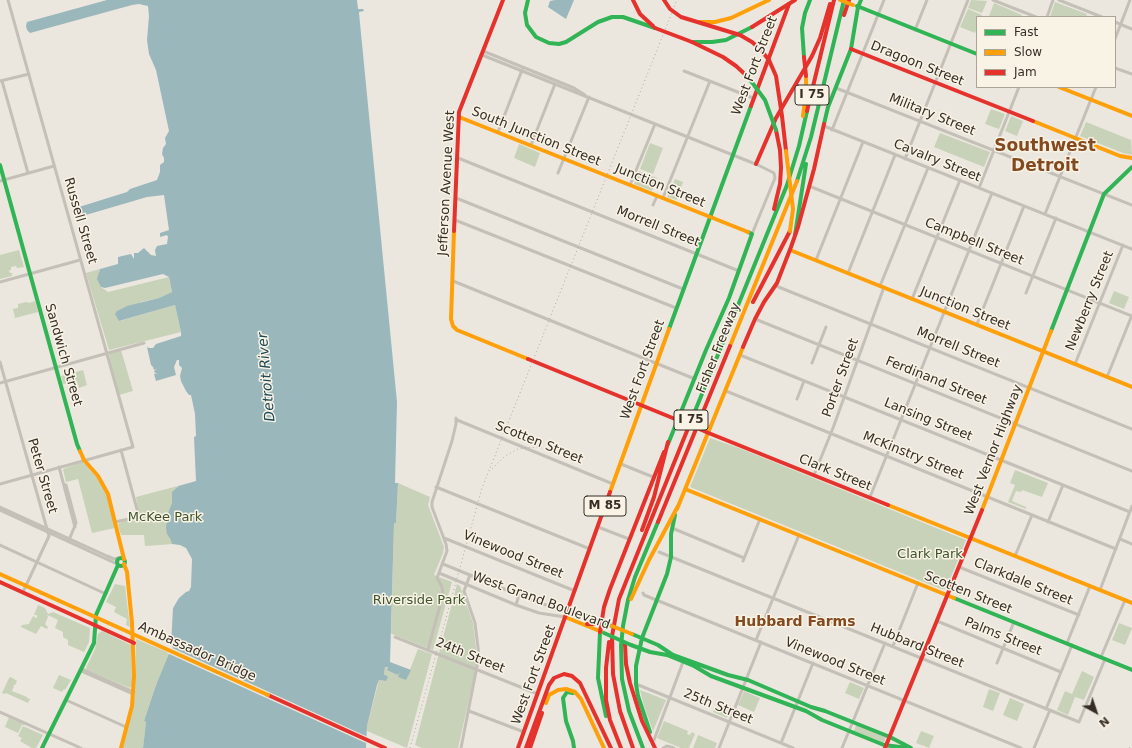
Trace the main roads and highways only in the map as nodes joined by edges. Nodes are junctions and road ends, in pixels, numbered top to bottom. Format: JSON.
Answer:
{"nodes":[{"id":1,"x":503,"y":0,"type":"edge"},
{"id":2,"x":528,"y":0,"type":"edge"},
{"id":3,"x":633,"y":0,"type":"edge"},
{"id":4,"x":664,"y":0,"type":"edge"},
{"id":5,"x":769,"y":0,"type":"edge"},
{"id":6,"x":790,"y":0,"type":"edge"},
{"id":7,"x":795,"y":0,"type":"edge"},
{"id":8,"x":810,"y":0,"type":"edge"},
{"id":9,"x":831,"y":0,"type":"edge"},
{"id":10,"x":834,"y":0,"type":"edge"},
{"id":11,"x":840,"y":0,"type":"edge"},
{"id":12,"x":844,"y":0,"type":"edge"},
{"id":13,"x":849,"y":0,"type":"edge"},
{"id":14,"x":861,"y":0,"type":"edge"},
{"id":15,"x":858,"y":7,"type":"junction"},
{"id":16,"x":696,"y":22,"type":"junction"},
{"id":17,"x":655,"y":28,"type":"junction"},
{"id":18,"x":692,"y":42,"type":"junction"},
{"id":19,"x":834,"y":44,"type":"junction"},
{"id":20,"x":851,"y":49,"type":"junction"},
{"id":21,"x":976,"y":54,"type":"edge"},
{"id":22,"x":1061,"y":88,"type":"edge"},
{"id":23,"x":459,"y":116,"type":"junction"},
{"id":24,"x":1132,"y":116,"type":"edge"},
{"id":25,"x":810,"y":141,"type":"junction"},
{"id":26,"x":799,"y":146,"type":"junction"},
{"id":27,"x":1132,"y":158,"type":"edge"},
{"id":28,"x":756,"y":164,"type":"road end"},
{"id":29,"x":0,"y":165,"type":"edge"},
{"id":30,"x":1132,"y":167,"type":"edge"},
{"id":31,"x":605,"y":175,"type":"joint"},
{"id":32,"x":2,"y":181,"type":"edge"},
{"id":33,"x":709,"y":217,"type":"junction"},
{"id":34,"x":767,"y":234,"type":"junction"},
{"id":35,"x":796,"y":235,"type":"junction"},
{"id":36,"x":790,"y":250,"type":"junction"},
{"id":37,"x":741,"y":323,"type":"junction"},
{"id":38,"x":453,"y":326,"type":"joint"},
{"id":39,"x":1043,"y":351,"type":"junction"},
{"id":40,"x":1132,"y":387,"type":"edge"},
{"id":41,"x":641,"y":406,"type":"junction"},
{"id":42,"x":678,"y":420,"type":"junction"},
{"id":43,"x":706,"y":432,"type":"junction"},
{"id":44,"x":668,"y":442,"type":"junction"},
{"id":45,"x":685,"y":490,"type":"junction"},
{"id":46,"x":678,"y":506,"type":"junction"},
{"id":47,"x":971,"y":538,"type":"junction"},
{"id":48,"x":121,"y":543,"type":"junction"},
{"id":49,"x":121,"y":563,"type":"junction"},
{"id":50,"x":631,"y":567,"type":"junction"},
{"id":51,"x":0,"y":574,"type":"edge"},
{"id":52,"x":0,"y":582,"type":"edge"},
{"id":53,"x":948,"y":595,"type":"junction"},
{"id":54,"x":1132,"y":603,"type":"edge"},
{"id":55,"x":568,"y":610,"type":"junction"},
{"id":56,"x":565,"y":617,"type":"junction"},
{"id":57,"x":593,"y":618,"type":"junction"},
{"id":58,"x":571,"y":620,"type":"junction"},
{"id":59,"x":614,"y":620,"type":"junction"},
{"id":60,"x":624,"y":621,"type":"junction"},
{"id":61,"x":602,"y":622,"type":"junction"},
{"id":62,"x":95,"y":626,"type":"junction"},
{"id":63,"x":602,"y":632,"type":"junction"},
{"id":64,"x":642,"y":638,"type":"junction"},
{"id":65,"x":134,"y":643,"type":"junction"},
{"id":66,"x":639,"y":648,"type":"junction"},
{"id":67,"x":691,"y":663,"type":"junction"},
{"id":68,"x":1132,"y":670,"type":"edge"},
{"id":69,"x":618,"y":706,"type":"junction"},
{"id":70,"x":631,"y":717,"type":"junction"},
{"id":71,"x":593,"y":727,"type":"junction"},
{"id":72,"x":890,"y":737,"type":"junction"},
{"id":73,"x":886,"y":747,"type":"edge"},
{"id":74,"x":42,"y":748,"type":"edge"},
{"id":75,"x":121,"y":748,"type":"edge"},
{"id":76,"x":385,"y":748,"type":"edge"},
{"id":77,"x":518,"y":748,"type":"edge"},
{"id":78,"x":526,"y":748,"type":"edge"},
{"id":79,"x":530,"y":748,"type":"edge"},
{"id":80,"x":574,"y":748,"type":"edge"},
{"id":81,"x":602,"y":748,"type":"edge"},
{"id":82,"x":611,"y":748,"type":"edge"},
{"id":83,"x":621,"y":748,"type":"edge"},
{"id":84,"x":633,"y":748,"type":"edge"},
{"id":85,"x":636,"y":748,"type":"edge"},
{"id":86,"x":644,"y":748,"type":"edge"},
{"id":87,"x":648,"y":748,"type":"edge"},
{"id":88,"x":655,"y":748,"type":"edge"},
{"id":89,"x":658,"y":748,"type":"edge"},
{"id":90,"x":911,"y":748,"type":"edge"}],
"edges":[{"from":1,"to":23,"type":"main road","name":"Jefferson Avenue West"},
{"from":2,"to":17,"type":"main road"},
{"from":3,"to":17,"type":"main road"},
{"from":4,"to":16,"type":"main road","bridge":true},
{"from":5,"to":16,"type":"main road","bridge":true},
{"from":6,"to":33,"type":"main road","name":"West Fort Street","number":"M 85"},
{"from":7,"to":18,"type":"main road","bridge":true},
{"from":8,"to":26,"type":"main road","bridge":true},
{"from":9,"to":28,"type":"main road"},
{"from":10,"to":26,"type":"main road","name":"Fisher Freeway","number":"I 75"},
{"from":11,"to":15,"type":"main road","bridge":true},
{"from":12,"to":19,"type":"main road","name":"Fisher Freeway","number":"I 75"},
{"from":13,"to":19,"type":"main road"},
{"from":14,"to":15,"type":"main road"},
{"from":15,"to":20,"type":"main road"},
{"from":15,"to":21,"type":"main road"},
{"from":16,"to":37,"type":"main road","bridge":true},
{"from":17,"to":18,"type":"main road","bridge":true},
{"from":18,"to":34,"type":"main road","bridge":true},
{"from":19,"to":25,"type":"main road","name":"Fisher Freeway","number":"I 75"},
{"from":20,"to":27,"type":"main road","name":"Dragoon Street"},
{"from":20,"to":35,"type":"main road"},
{"from":22,"to":24,"type":"main road"},
{"from":23,"to":31,"type":"main road","name":"South Junction Street"},
{"from":23,"to":38,"type":"main road","name":"Jefferson Avenue West"},
{"from":25,"to":35,"type":"main road"},
{"from":25,"to":37,"type":"main road","name":"Fisher Freeway","number":"I 75"},
{"from":26,"to":34,"type":"main road","name":"Fisher Freeway","number":"I 75"},
{"from":29,"to":32,"type":"main road","name":"Sandwich Street"},
{"from":30,"to":39,"type":"main road","name":"West Vernor Highway"},
{"from":31,"to":33,"type":"main road","name":"Junction Street"},
{"from":32,"to":48,"type":"main road","name":"Sandwich Street"},
{"from":33,"to":41,"type":"main road","name":"West Fort Street","number":"M 85"},
{"from":33,"to":42,"type":"main road","name":"Junction Street"},
{"from":34,"to":50,"type":"main road","name":"Fisher Freeway","number":"I 75"},
{"from":35,"to":36,"type":"main road"},
{"from":36,"to":39,"type":"main road","name":"Junction Street"},
{"from":36,"to":43,"type":"main road"},
{"from":37,"to":60,"type":"main road","name":"Fisher Freeway","number":"I 75"},
{"from":38,"to":41,"type":"main road","name":"Clark Street"},
{"from":39,"to":40,"type":"main road","name":"Junction Street"},
{"from":39,"to":47,"type":"main road","name":"West Vernor Highway"},
{"from":41,"to":42,"type":"main road","name":"Clark Street"},
{"from":41,"to":55,"type":"main road","name":"West Fort Street","number":"M 85"},
{"from":42,"to":43,"type":"main road","name":"Clark Street","bridge":true},
{"from":42,"to":44,"type":"main road"},
{"from":43,"to":45,"type":"main road"},
{"from":43,"to":47,"type":"main road","name":"Clark Street"},
{"from":44,"to":50,"type":"main road"},
{"from":44,"to":61,"type":"main road"},
{"from":45,"to":46,"type":"main road"},
{"from":45,"to":53,"type":"main road","name":"Scotten Street"},
{"from":46,"to":60,"type":"main road"},
{"from":46,"to":64,"type":"main road"},
{"from":47,"to":53,"type":"main road","name":"West Vernor Highway"},
{"from":47,"to":54,"type":"main road","name":"Clark Street"},
{"from":48,"to":49,"type":"main road","name":"Sandwich Street"},
{"from":48,"to":49,"type":"main road"},
{"from":49,"to":62,"type":"main road"},
{"from":49,"to":65,"type":"main road"},
{"from":50,"to":59,"type":"main road","name":"Fisher Freeway","number":"I 75"},
{"from":51,"to":76,"type":"main road","name":"Ambassador Bridge","bridge":true},
{"from":52,"to":62,"type":"main road"},
{"from":53,"to":68,"type":"main road","name":"Scotten Street"},
{"from":53,"to":72,"type":"main road","name":"West Vernor Highway"},
{"from":55,"to":56,"type":"main road","name":"West Fort Street","number":"M 85"},
{"from":55,"to":57,"type":"main road","name":"West Grand Boulevard"},
{"from":56,"to":58,"type":"main road","name":"West Grand Boulevard"},
{"from":56,"to":77,"type":"main road","name":"West Fort Street","number":"M 85"},
{"from":57,"to":58,"type":"main road"},
{"from":57,"to":61,"type":"main road","name":"West Grand Boulevard"},
{"from":58,"to":63,"type":"main road","name":"West Grand Boulevard"},
{"from":59,"to":69,"type":"main road","name":"Fisher Freeway","number":"I 75"},
{"from":59,"to":83,"type":"main road"},
{"from":60,"to":70,"type":"main road","name":"Fisher Freeway","number":"I 75"},
{"from":60,"to":88,"type":"main road"},
{"from":61,"to":63,"type":"main road"},
{"from":61,"to":64,"type":"main road","name":"West Grand Boulevard","bridge":true},
{"from":62,"to":65,"type":"main road"},
{"from":62,"to":74,"type":"main road"},
{"from":63,"to":66,"type":"main road","name":"West Grand Boulevard","bridge":true},
{"from":63,"to":83,"type":"main road"},
{"from":64,"to":66,"type":"main road"},
{"from":64,"to":67,"type":"main road","name":"West Grand Boulevard"},
{"from":65,"to":75,"type":"main road"},
{"from":66,"to":67,"type":"main road","name":"West Grand Boulevard"},
{"from":66,"to":89,"type":"main road"},
{"from":67,"to":72,"type":"main road","name":"West Grand Boulevard"},
{"from":67,"to":73,"type":"main road","name":"West Grand Boulevard"},
{"from":69,"to":84,"type":"main road","name":"Fisher Freeway","number":"I 75"},
{"from":69,"to":85,"type":"main road"},
{"from":70,"to":86,"type":"main road","name":"Fisher Freeway","number":"I 75"},
{"from":70,"to":87,"type":"main road"},
{"from":71,"to":79,"type":"main road"},
{"from":71,"to":80,"type":"main road"},
{"from":71,"to":81,"type":"main road"},
{"from":72,"to":73,"type":"main road","name":"West Vernor Highway"},
{"from":72,"to":90,"type":"main road","name":"West Grand Boulevard"},
{"from":73,"to":90,"type":"main road","name":"West Grand Boulevard"},
{"from":78,"to":82,"type":"main road"}]}
